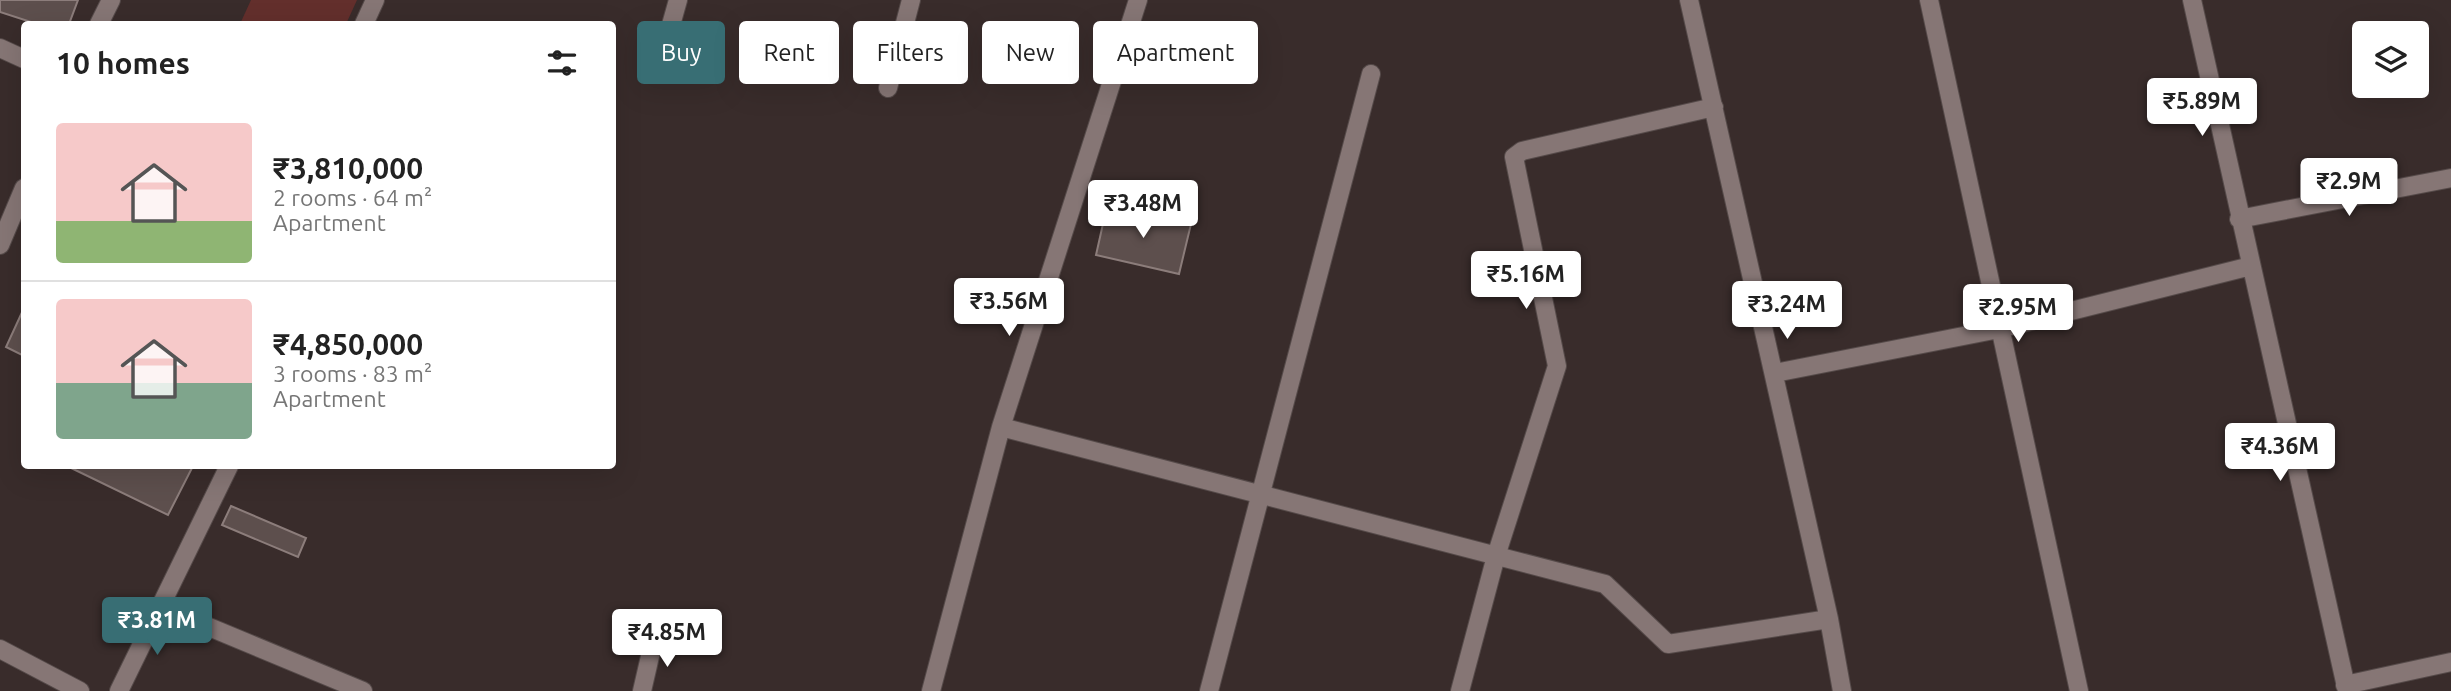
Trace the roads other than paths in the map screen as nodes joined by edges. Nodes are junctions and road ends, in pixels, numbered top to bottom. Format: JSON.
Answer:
{"nodes":[{"id":1,"x":111,"y":0,"type":"edge"},
{"id":2,"x":375,"y":0,"type":"edge"},
{"id":3,"x":678,"y":0,"type":"edge"},
{"id":4,"x":911,"y":0,"type":"edge"},
{"id":5,"x":1138,"y":0,"type":"edge"},
{"id":6,"x":1689,"y":0,"type":"edge"},
{"id":7,"x":1930,"y":0,"type":"edge"},
{"id":8,"x":2192,"y":0,"type":"edge"},
{"id":9,"x":100,"y":21,"type":"edge"},
{"id":10,"x":365,"y":21,"type":"edge"},
{"id":11,"x":672,"y":21,"type":"edge"},
{"id":12,"x":0,"y":48,"type":"edge"},
{"id":13,"x":21,"y":57,"type":"edge"},
{"id":14,"x":1371,"y":74,"type":"dead end"},
{"id":15,"x":888,"y":88,"type":"dead end"},
{"id":16,"x":1714,"y":107,"type":"junction"},
{"id":17,"x":2451,"y":178,"type":"edge"},
{"id":18,"x":21,"y":195,"type":"edge"},
{"id":19,"x":2239,"y":219,"type":"junction"},
{"id":20,"x":0,"y":245,"type":"edge"},
{"id":21,"x":2251,"y":266,"type":"junction"},
{"id":22,"x":1999,"y":329,"type":"junction"},
{"id":23,"x":1774,"y":373,"type":"junction"},
{"id":24,"x":1001,"y":427,"type":"junction"},
{"id":25,"x":228,"y":469,"type":"edge"},
{"id":26,"x":1261,"y":495,"type":"junction"},
{"id":27,"x":1496,"y":556,"type":"junction"},
{"id":28,"x":161,"y":607,"type":"junction"},
{"id":29,"x":1829,"y":620,"type":"junction"},
{"id":30,"x":654,"y":639,"type":"dead end"},
{"id":31,"x":0,"y":649,"type":"edge"},
{"id":32,"x":2451,"y":662,"type":"edge"},
{"id":33,"x":2346,"y":688,"type":"edge"},
{"id":34,"x":80,"y":691,"type":"edge"},
{"id":35,"x":119,"y":691,"type":"edge"},
{"id":36,"x":363,"y":691,"type":"edge"},
{"id":37,"x":642,"y":691,"type":"edge"},
{"id":38,"x":931,"y":691,"type":"edge"},
{"id":39,"x":1209,"y":691,"type":"edge"},
{"id":40,"x":1460,"y":691,"type":"edge"},
{"id":41,"x":1842,"y":691,"type":"edge"},
{"id":42,"x":2079,"y":691,"type":"edge"}],
"edges":[{"from":1,"to":9,"type":"street"},
{"from":2,"to":10,"type":"street"},
{"from":3,"to":11,"type":"street"},
{"from":4,"to":15,"type":"street"},
{"from":5,"to":24,"type":"street"},
{"from":6,"to":16,"type":"street"},
{"from":7,"to":22,"type":"street"},
{"from":8,"to":19,"type":"street"},
{"from":12,"to":13,"type":"street"},
{"from":14,"to":26,"type":"street"},
{"from":16,"to":23,"type":"street"},
{"from":16,"to":27,"type":"street"},
{"from":17,"to":19,"type":"street"},
{"from":18,"to":20,"type":"street"},
{"from":19,"to":21,"type":"street"},
{"from":21,"to":22,"type":"street"},
{"from":21,"to":33,"type":"street"},
{"from":22,"to":23,"type":"street"},
{"from":22,"to":42,"type":"street"},
{"from":23,"to":29,"type":"street"},
{"from":24,"to":26,"type":"street"},
{"from":24,"to":38,"type":"street"},
{"from":25,"to":28,"type":"street"},
{"from":26,"to":27,"type":"street"},
{"from":26,"to":39,"type":"street"},
{"from":27,"to":29,"type":"street"},
{"from":27,"to":40,"type":"street"},
{"from":28,"to":35,"type":"street"},
{"from":28,"to":36,"type":"street"},
{"from":29,"to":41,"type":"street"},
{"from":30,"to":37,"type":"street"},
{"from":31,"to":34,"type":"street"},
{"from":32,"to":33,"type":"street"}]}
